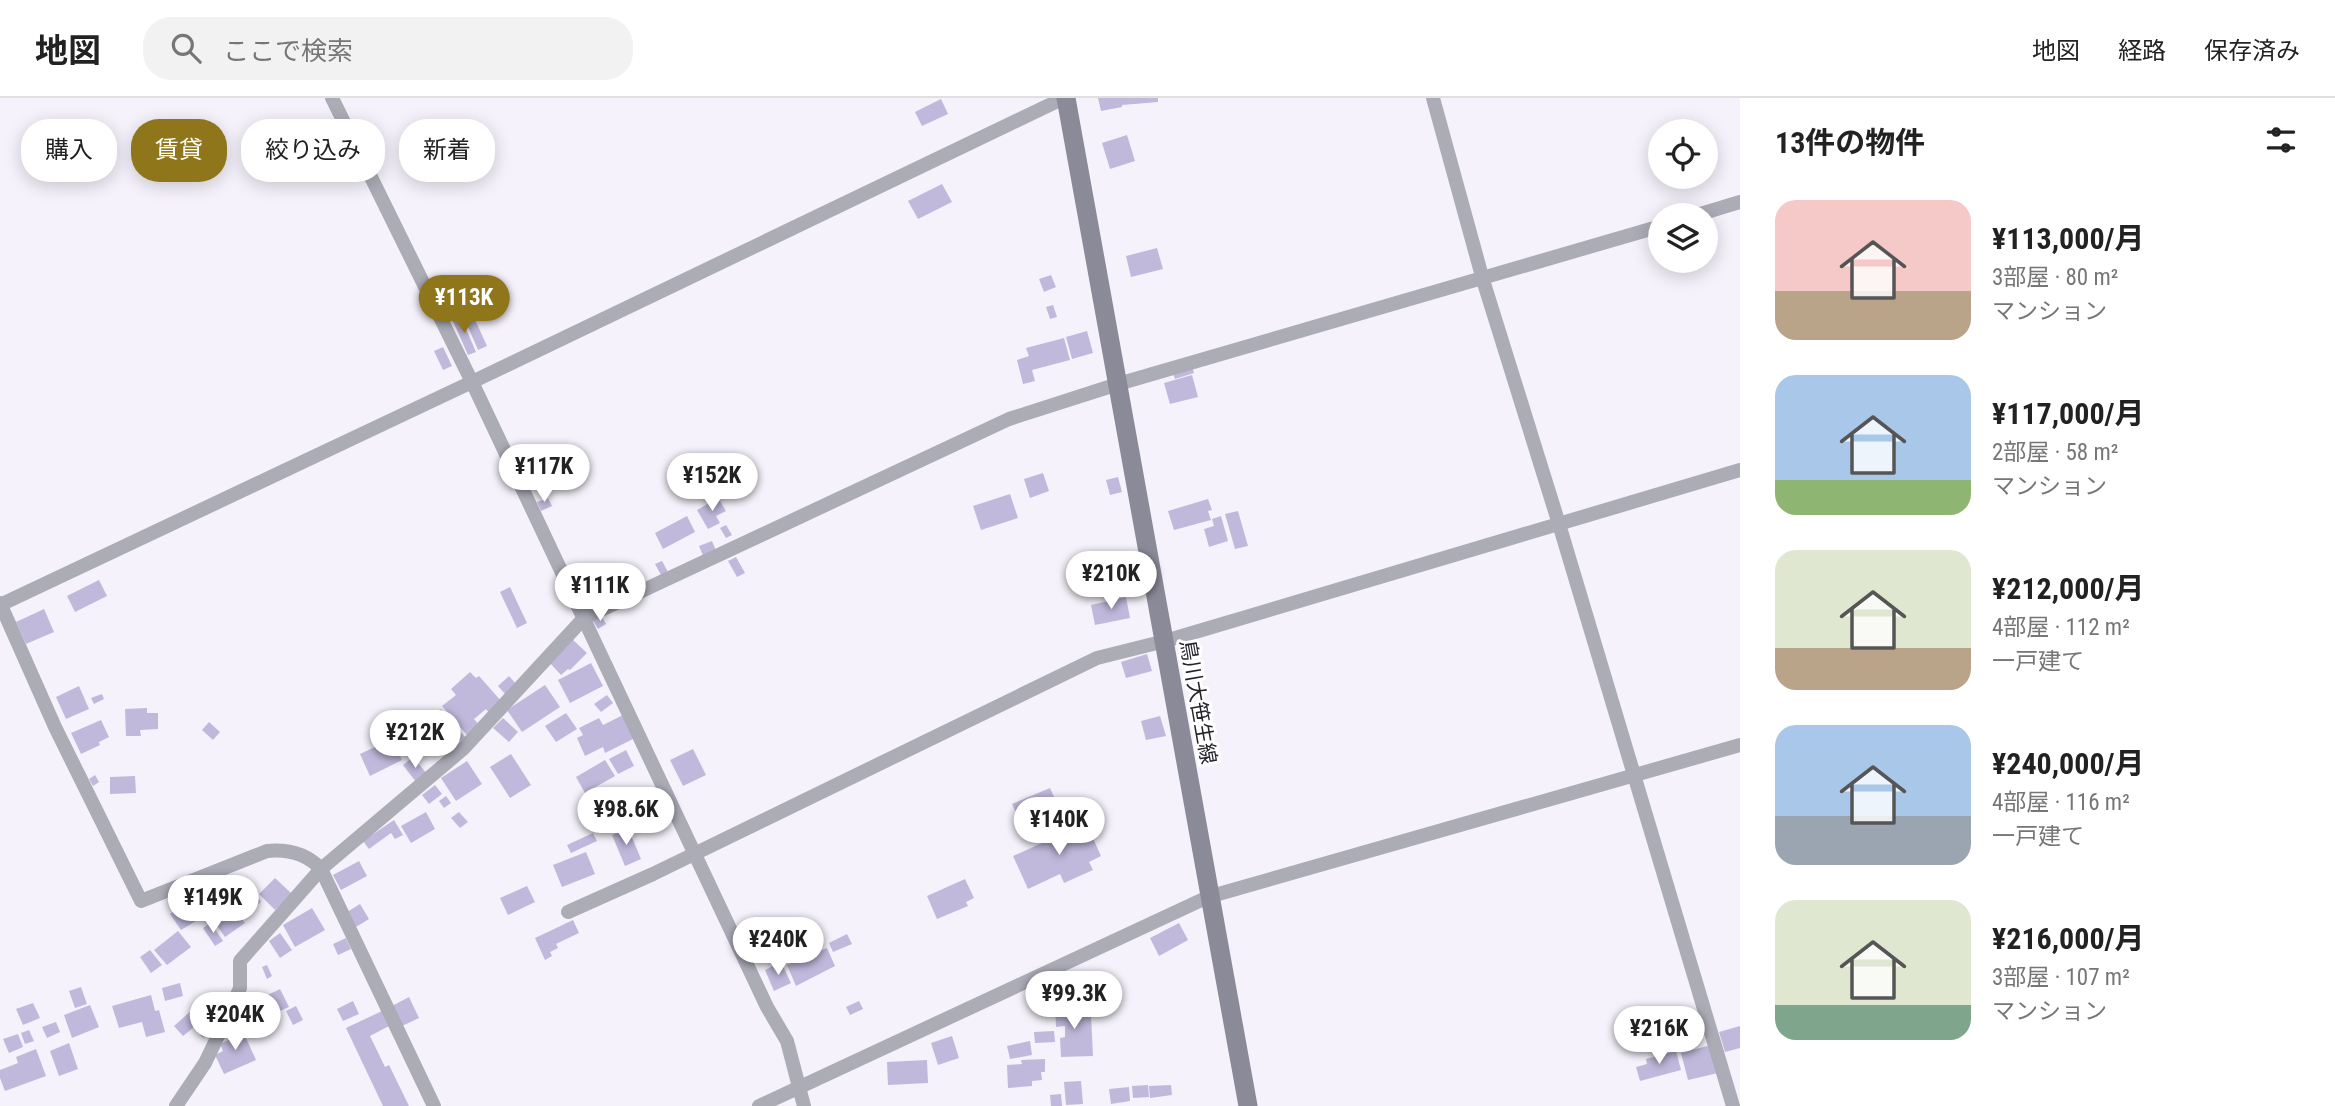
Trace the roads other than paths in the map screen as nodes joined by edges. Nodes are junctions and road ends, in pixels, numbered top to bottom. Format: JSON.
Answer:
{"nodes":[{"id":1,"x":332,"y":98,"type":"edge"},
{"id":2,"x":1065,"y":98,"type":"edge"},
{"id":3,"x":1433,"y":98,"type":"edge"},
{"id":4,"x":1740,"y":202,"type":"edge"},
{"id":5,"x":1718,"y":209,"type":"edge"},
{"id":6,"x":1648,"y":230,"type":"edge"},
{"id":7,"x":1483,"y":280,"type":"junction"},
{"id":8,"x":472,"y":382,"type":"junction"},
{"id":9,"x":1118,"y":384,"type":"junction"},
{"id":10,"x":1740,"y":470,"type":"edge"},
{"id":11,"x":1559,"y":524,"type":"junction"},
{"id":12,"x":0,"y":604,"type":"edge"},
{"id":13,"x":584,"y":618,"type":"junction"},
{"id":14,"x":1165,"y":640,"type":"junction"},
{"id":15,"x":1740,"y":745,"type":"edge"},
{"id":16,"x":1633,"y":776,"type":"junction"},
{"id":17,"x":696,"y":853,"type":"junction"},
{"id":18,"x":321,"y":869,"type":"junction"},
{"id":19,"x":1208,"y":897,"type":"junction"},
{"id":20,"x":568,"y":912,"type":"dead end"},
{"id":21,"x":799,"y":1086,"type":"junction"},
{"id":22,"x":176,"y":1106,"type":"edge"},
{"id":23,"x":434,"y":1106,"type":"edge"},
{"id":24,"x":759,"y":1106,"type":"edge"},
{"id":25,"x":804,"y":1106,"type":"edge"},
{"id":26,"x":1248,"y":1106,"type":"edge"},
{"id":27,"x":1733,"y":1106,"type":"edge"}],
"edges":[{"from":1,"to":8,"type":"street"},
{"from":2,"to":8,"type":"street"},
{"from":2,"to":9,"type":"street","name":"鳥川大笹生線"},
{"from":3,"to":7,"type":"street"},
{"from":4,"to":5,"type":"street"},
{"from":6,"to":7,"type":"street"},
{"from":7,"to":9,"type":"street"},
{"from":7,"to":11,"type":"street"},
{"from":8,"to":12,"type":"street"},
{"from":8,"to":13,"type":"street"},
{"from":9,"to":13,"type":"street"},
{"from":9,"to":14,"type":"street","name":"鳥川大笹生線"},
{"from":10,"to":11,"type":"street"},
{"from":11,"to":14,"type":"street"},
{"from":11,"to":16,"type":"street"},
{"from":12,"to":18,"type":"street"},
{"from":13,"to":17,"type":"street"},
{"from":13,"to":18,"type":"street"},
{"from":14,"to":17,"type":"street"},
{"from":14,"to":19,"type":"street","name":"鳥川大笹生線"},
{"from":15,"to":16,"type":"street"},
{"from":16,"to":19,"type":"street"},
{"from":16,"to":27,"type":"street"},
{"from":17,"to":20,"type":"street"},
{"from":17,"to":21,"type":"street"},
{"from":18,"to":22,"type":"street"},
{"from":18,"to":23,"type":"street"},
{"from":19,"to":21,"type":"street"},
{"from":19,"to":26,"type":"street","name":"鳥川大笹生線"},
{"from":21,"to":24,"type":"street"},
{"from":21,"to":25,"type":"street"}]}
